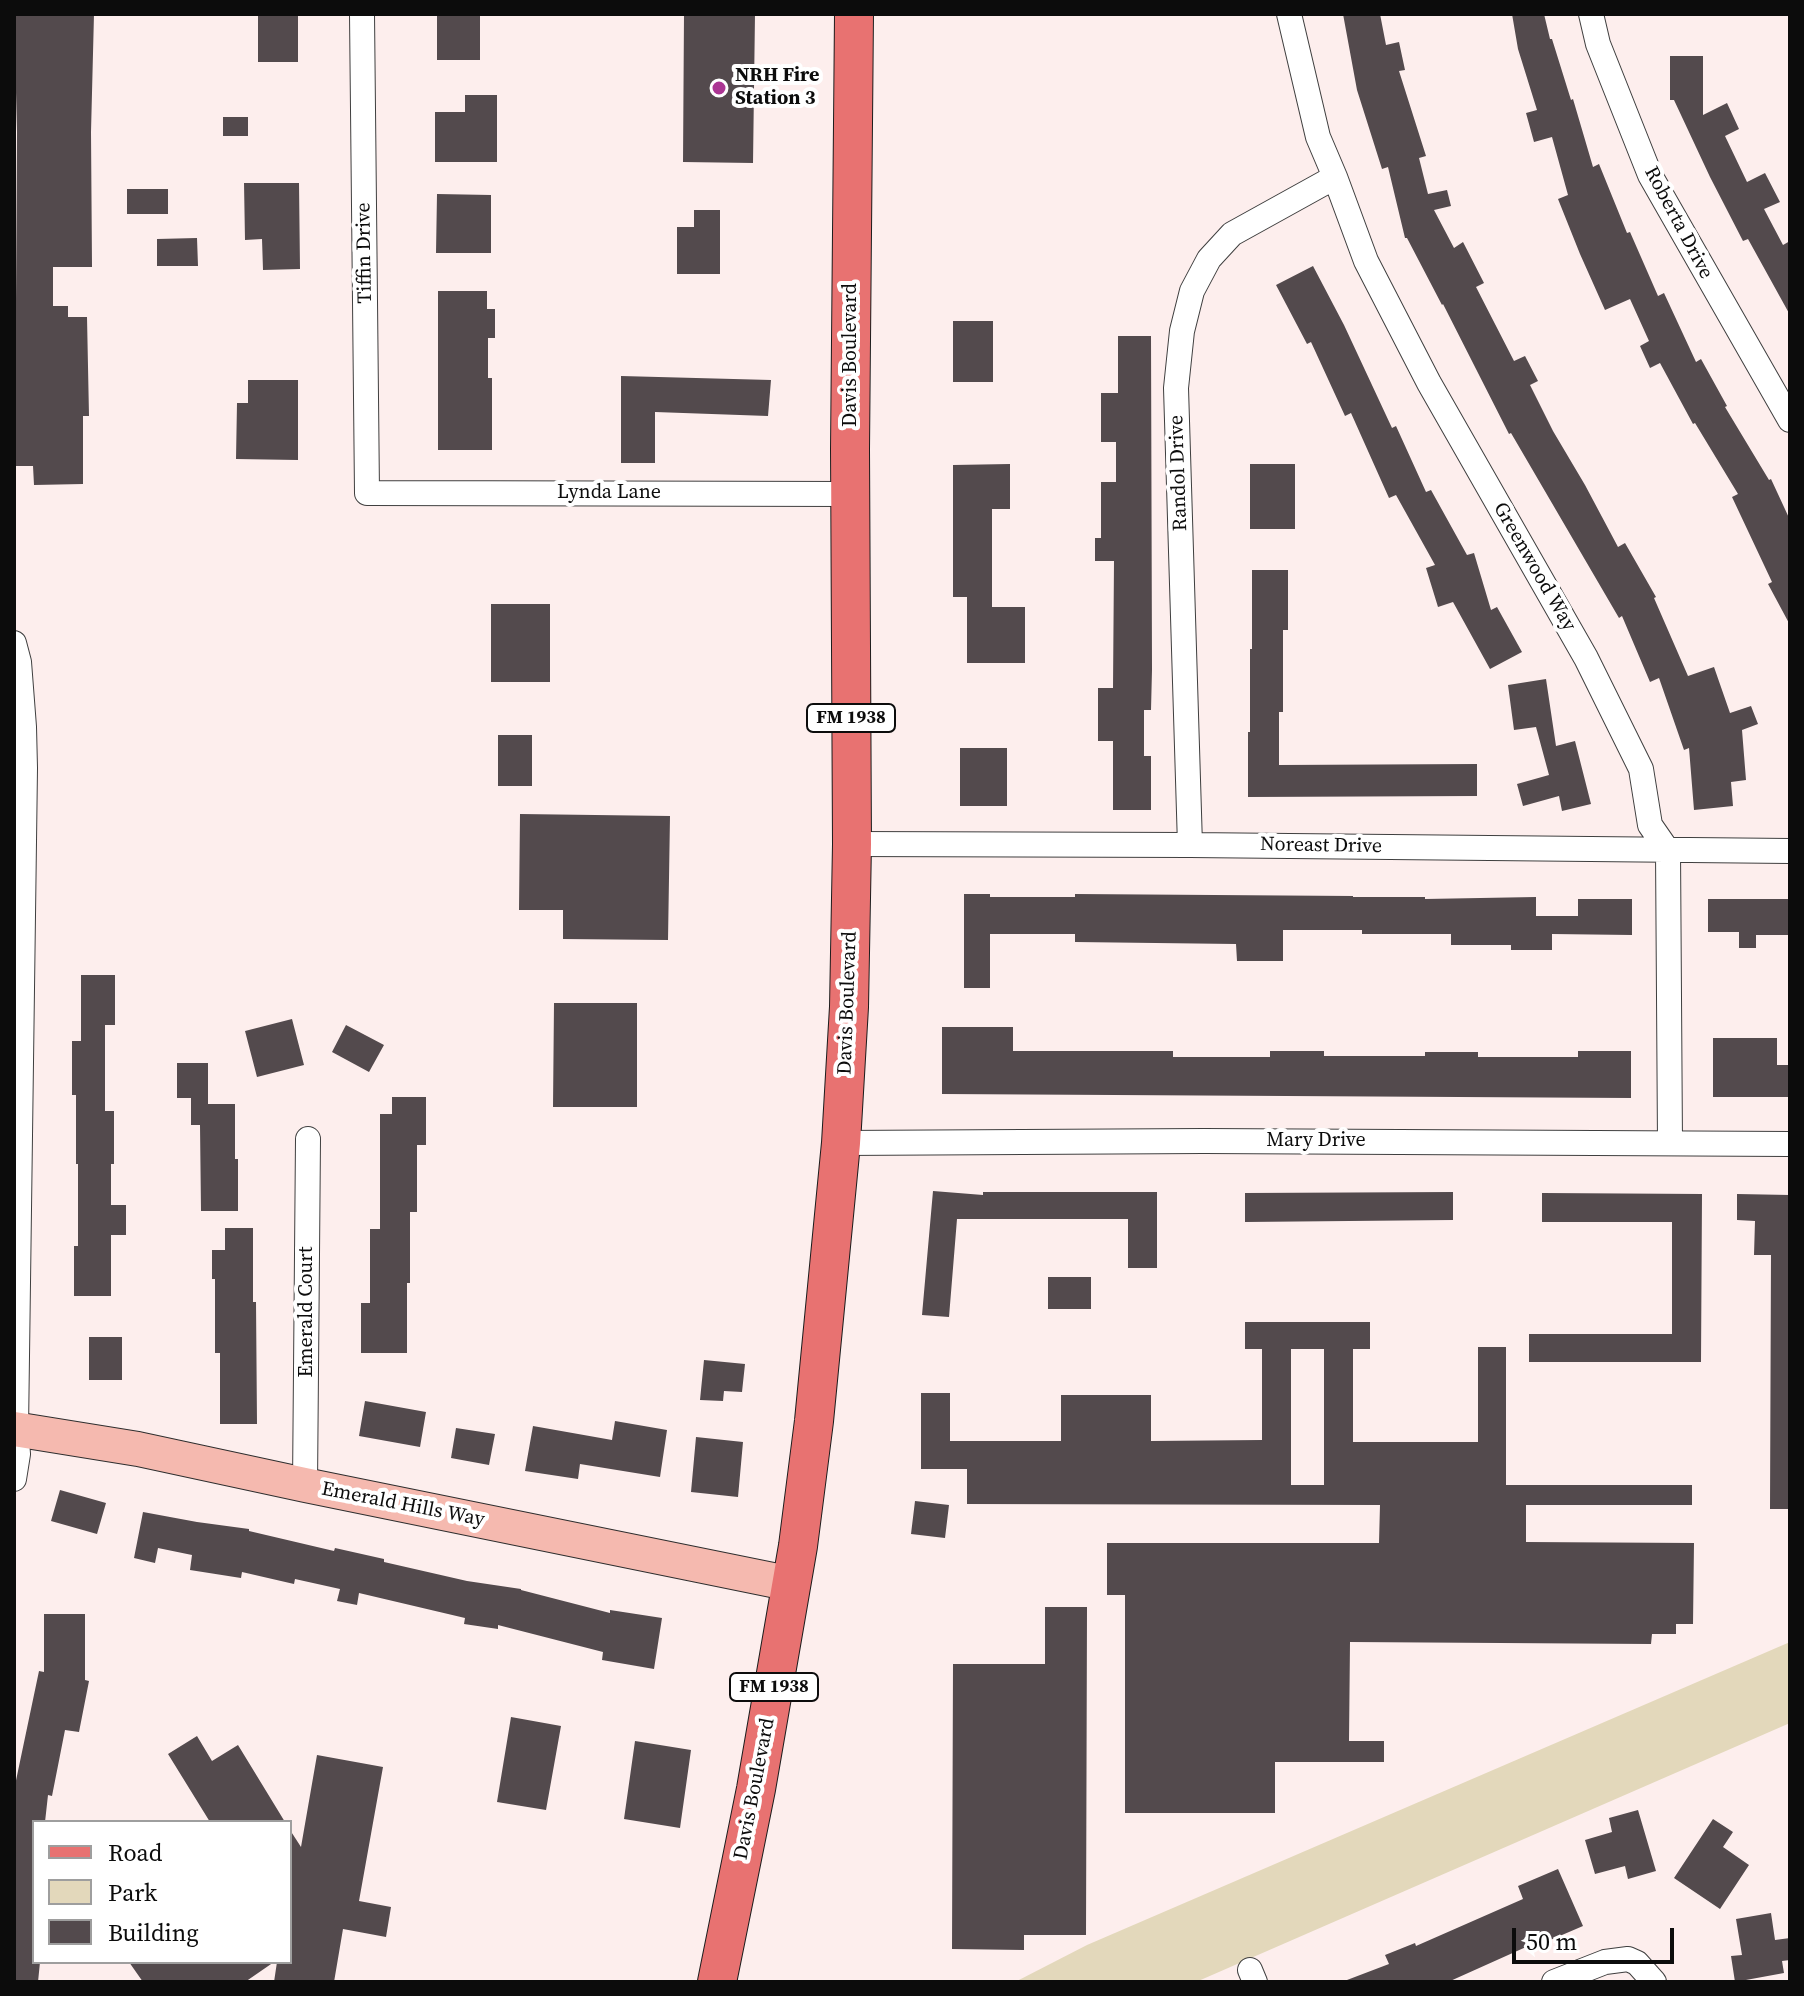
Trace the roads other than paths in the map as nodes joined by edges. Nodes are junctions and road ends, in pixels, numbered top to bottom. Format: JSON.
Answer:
{"nodes":[{"id":1,"x":362,"y":14,"type":"edge"},
{"id":2,"x":854,"y":14,"type":"edge"},
{"id":3,"x":1289,"y":14,"type":"edge"},
{"id":4,"x":1591,"y":14,"type":"edge"},
{"id":5,"x":1335,"y":177,"type":"junction"},
{"id":6,"x":1790,"y":420,"type":"edge"},
{"id":7,"x":367,"y":493,"type":"joint"},
{"id":8,"x":850,"y":494,"type":"junction"},
{"id":9,"x":14,"y":643,"type":"edge"},
{"id":10,"x":852,"y":844,"type":"junction"},
{"id":11,"x":1190,"y":845,"type":"junction"},
{"id":12,"x":1668,"y":851,"type":"junction"},
{"id":13,"x":1790,"y":851,"type":"edge"},
{"id":14,"x":308,"y":1139,"type":"dead end"},
{"id":15,"x":841,"y":1143,"type":"junction"},
{"id":16,"x":1670,"y":1143,"type":"junction"},
{"id":17,"x":1790,"y":1144,"type":"edge"},
{"id":18,"x":15,"y":1429,"type":"edge"},
{"id":19,"x":14,"y":1479,"type":"edge"},
{"id":20,"x":305,"y":1485,"type":"junction"},
{"id":21,"x":792,"y":1584,"type":"junction"},
{"id":22,"x":717,"y":1982,"type":"edge"},
{"id":23,"x":1554,"y":1982,"type":"edge"},
{"id":24,"x":1654,"y":1982,"type":"edge"}],
"edges":[{"from":1,"to":7,"type":"street","name":"Tiffin Drive"},
{"from":2,"to":8,"type":"main road","name":"Davis Boulevard","number":"FM 1938"},
{"from":3,"to":5,"type":"street","name":"Greenwood Way"},
{"from":4,"to":6,"type":"street","name":"Roberta Drive"},
{"from":5,"to":11,"type":"street","name":"Randol Drive"},
{"from":5,"to":12,"type":"street","name":"Greenwood Way"},
{"from":7,"to":8,"type":"street","name":"Lynda Lane"},
{"from":8,"to":10,"type":"main road","name":"Davis Boulevard","number":"FM 1938"},
{"from":9,"to":18,"type":"street"},
{"from":10,"to":11,"type":"street","name":"Noreast Drive"},
{"from":10,"to":15,"type":"main road","name":"Davis Boulevard","number":"FM 1938"},
{"from":11,"to":12,"type":"street","name":"Noreast Drive"},
{"from":12,"to":13,"type":"street","name":"Noreast Drive"},
{"from":12,"to":16,"type":"street","name":"Greenwood Way"},
{"from":14,"to":20,"type":"street","name":"Emerald Court"},
{"from":15,"to":16,"type":"street","name":"Mary Drive"},
{"from":15,"to":21,"type":"main road","name":"Davis Boulevard","number":"FM 1938"},
{"from":16,"to":17,"type":"street","name":"Mary Drive"},
{"from":18,"to":19,"type":"street"},
{"from":18,"to":20,"type":"street","name":"Emerald Hills Way"},
{"from":20,"to":21,"type":"street","name":"Emerald Hills Way"},
{"from":21,"to":22,"type":"main road","name":"Davis Boulevard","number":"FM 1938"},
{"from":23,"to":24,"type":"street"}]}
